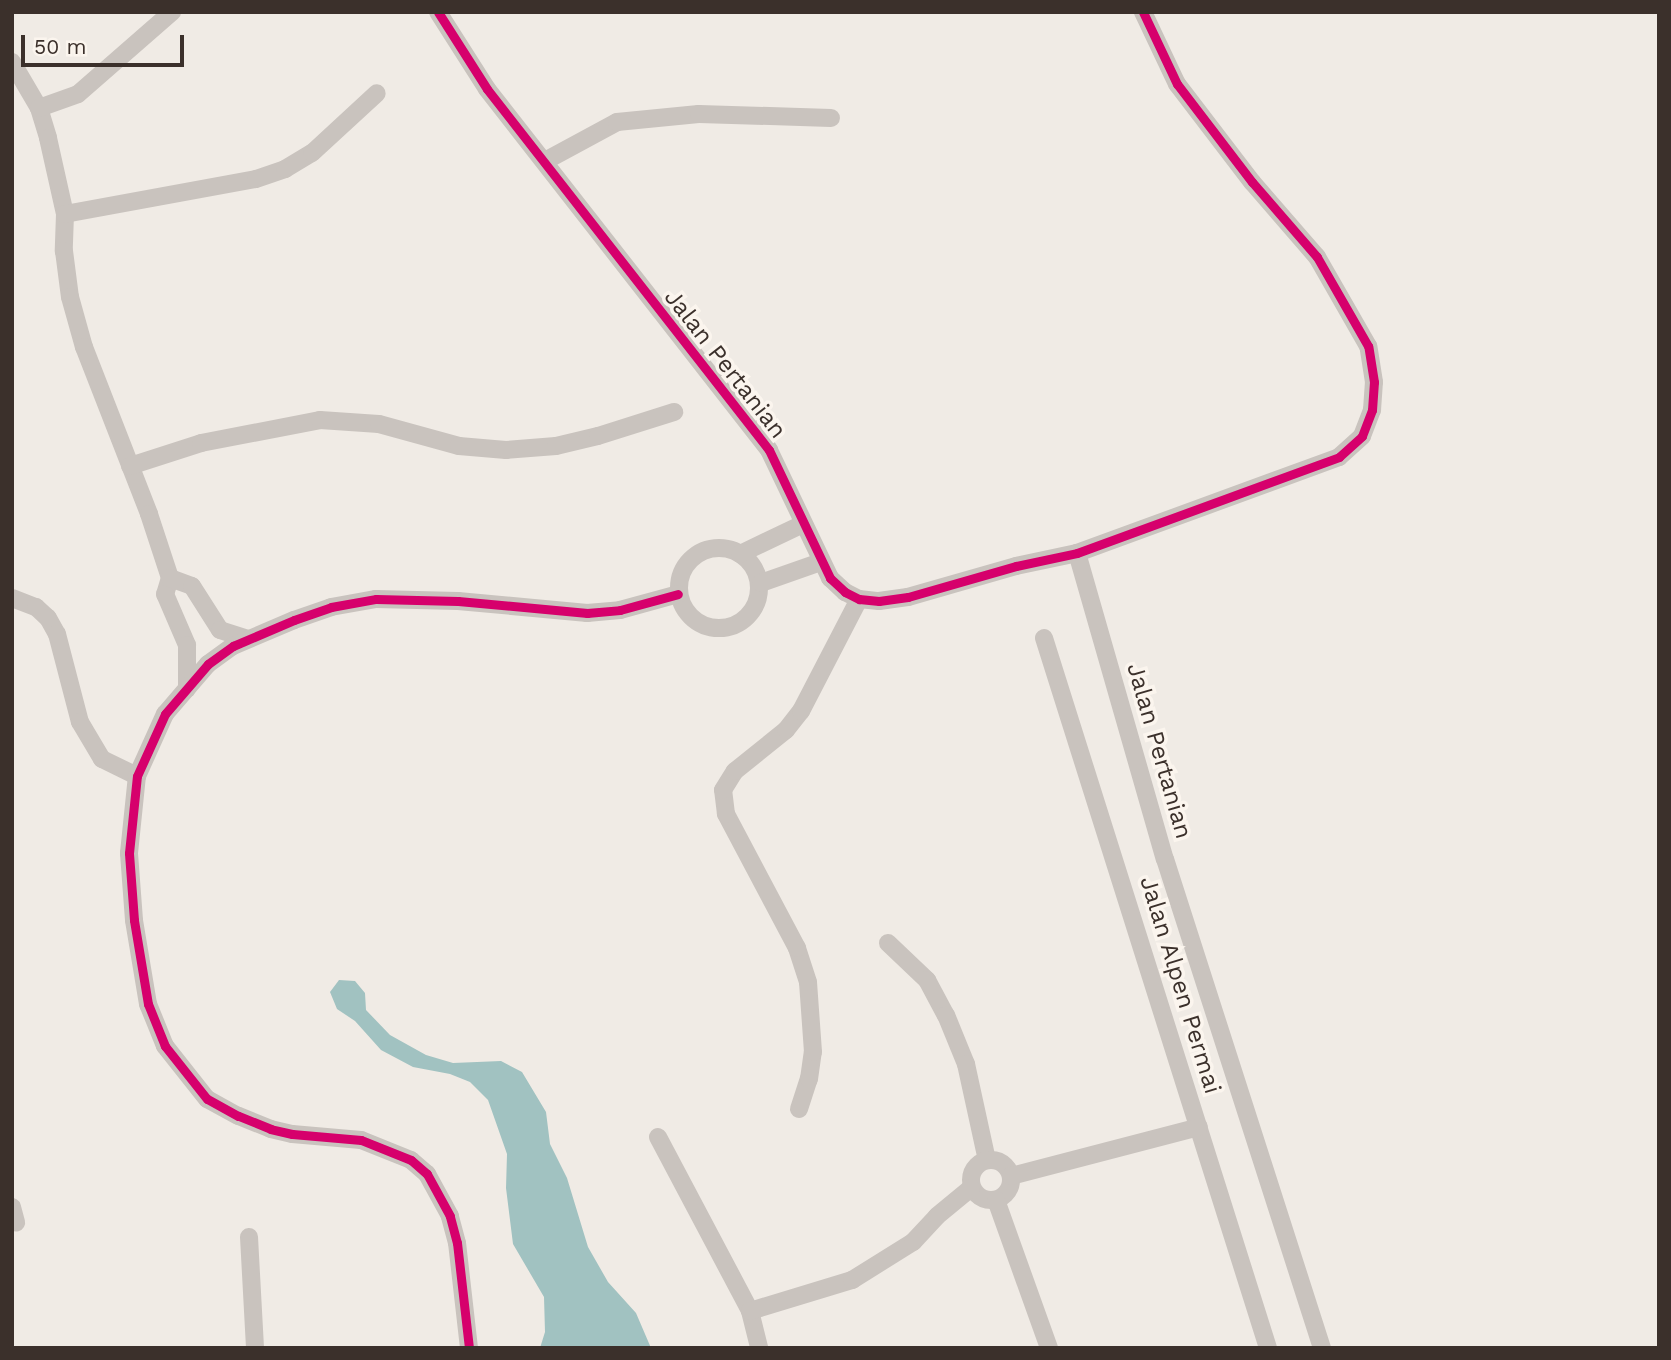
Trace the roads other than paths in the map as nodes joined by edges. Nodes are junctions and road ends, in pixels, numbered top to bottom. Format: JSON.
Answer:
{"nodes":[{"id":1,"x":172,"y":12,"type":"edge"},
{"id":2,"x":438,"y":12,"type":"edge"},
{"id":3,"x":1143,"y":12,"type":"edge"},
{"id":4,"x":12,"y":62,"type":"edge"},
{"id":5,"x":377,"y":93,"type":"dead end"},
{"id":6,"x":39,"y":108,"type":"junction"},
{"id":7,"x":831,"y":118,"type":"dead end"},
{"id":8,"x":545,"y":161,"type":"junction"},
{"id":9,"x":65,"y":214,"type":"junction"},
{"id":10,"x":674,"y":412,"type":"dead end"},
{"id":11,"x":130,"y":466,"type":"junction"},
{"id":12,"x":803,"y":524,"type":"junction"},
{"id":13,"x":1077,"y":553,"type":"junction"},
{"id":14,"x":740,"y":554,"type":"junction"},
{"id":15,"x":821,"y":562,"type":"junction"},
{"id":16,"x":170,"y":578,"type":"junction"},
{"id":17,"x":761,"y":583,"type":"junction"},
{"id":18,"x":678,"y":594,"type":"junction"},
{"id":19,"x":12,"y":598,"type":"edge"},
{"id":20,"x":859,"y":599,"type":"junction"},
{"id":21,"x":1044,"y":638,"type":"dead end"},
{"id":22,"x":247,"y":639,"type":"junction"},
{"id":23,"x":187,"y":689,"type":"junction"},
{"id":24,"x":137,"y":775,"type":"junction"},
{"id":25,"x":888,"y":943,"type":"dead end"},
{"id":26,"x":799,"y":1109,"type":"dead end"},
{"id":27,"x":1199,"y":1127,"type":"junction"},
{"id":28,"x":658,"y":1137,"type":"dead end"},
{"id":29,"x":987,"y":1160,"type":"junction"},
{"id":30,"x":1011,"y":1176,"type":"junction"},
{"id":31,"x":971,"y":1188,"type":"junction"},
{"id":32,"x":996,"y":1200,"type":"junction"},
{"id":33,"x":249,"y":1237,"type":"dead end"},
{"id":34,"x":750,"y":1311,"type":"junction"},
{"id":35,"x":255,"y":1348,"type":"edge"},
{"id":36,"x":469,"y":1348,"type":"edge"},
{"id":37,"x":759,"y":1348,"type":"edge"},
{"id":38,"x":1049,"y":1348,"type":"edge"},
{"id":39,"x":1268,"y":1348,"type":"edge"},
{"id":40,"x":1322,"y":1348,"type":"edge"}],
"edges":[{"from":1,"to":6,"type":"street"},
{"from":2,"to":8,"type":"street","name":"Jalan Pertanian"},
{"from":3,"to":13,"type":"street"},
{"from":4,"to":6,"type":"street"},
{"from":5,"to":9,"type":"street"},
{"from":6,"to":9,"type":"street"},
{"from":7,"to":8,"type":"street"},
{"from":8,"to":12,"type":"street","name":"Jalan Pertanian"},
{"from":9,"to":11,"type":"street"},
{"from":10,"to":11,"type":"street"},
{"from":11,"to":16,"type":"street"},
{"from":12,"to":14,"type":"street"},
{"from":12,"to":15,"type":"street","name":"Jalan Pertanian"},
{"from":13,"to":20,"type":"street"},
{"from":13,"to":40,"type":"street","name":"Jalan Pertanian"},
{"from":14,"to":17,"type":"street"},
{"from":14,"to":18,"type":"street"},
{"from":15,"to":17,"type":"street"},
{"from":15,"to":20,"type":"street","name":"Jalan Pertanian"},
{"from":16,"to":22,"type":"street"},
{"from":16,"to":23,"type":"street"},
{"from":17,"to":18,"type":"street"},
{"from":18,"to":22,"type":"street"},
{"from":19,"to":24,"type":"street"},
{"from":20,"to":26,"type":"street"},
{"from":21,"to":27,"type":"street","name":"Jalan Alpen Permai"},
{"from":22,"to":23,"type":"street"},
{"from":23,"to":24,"type":"street"},
{"from":24,"to":36,"type":"street"},
{"from":25,"to":29,"type":"street"},
{"from":27,"to":30,"type":"street"},
{"from":27,"to":39,"type":"street","name":"Jalan Alpen Permai"},
{"from":28,"to":34,"type":"street"},
{"from":29,"to":30,"type":"street"},
{"from":29,"to":31,"type":"street"},
{"from":30,"to":32,"type":"street"},
{"from":31,"to":32,"type":"street"},
{"from":31,"to":34,"type":"street"},
{"from":32,"to":38,"type":"street"},
{"from":33,"to":35,"type":"street"},
{"from":34,"to":37,"type":"street"}]}
